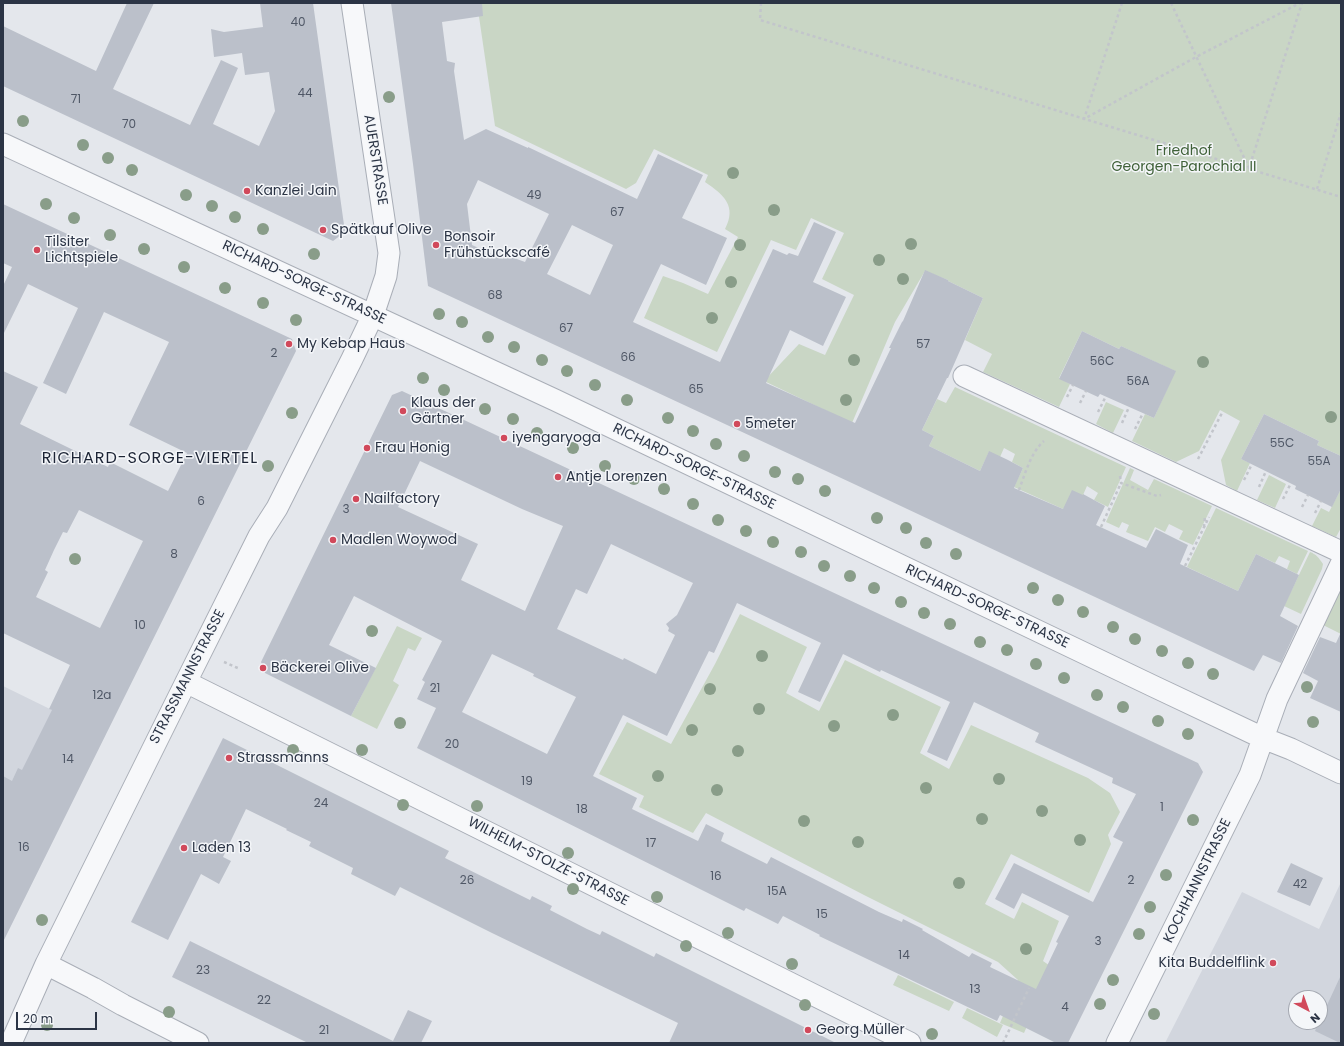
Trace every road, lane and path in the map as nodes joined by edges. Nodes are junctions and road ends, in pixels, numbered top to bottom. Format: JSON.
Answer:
{"nodes":[{"id":1,"x":352,"y":3,"type":"edge"},
{"id":2,"x":761,"y":3,"type":"edge"},
{"id":3,"x":1122,"y":3,"type":"edge"},
{"id":4,"x":1171,"y":3,"type":"edge"},
{"id":5,"x":1302,"y":3,"type":"edge"},
{"id":6,"x":1196,"y":57,"type":"junction"},
{"id":7,"x":1341,"y":113,"type":"edge"},
{"id":8,"x":1084,"y":119,"type":"junction"},
{"id":9,"x":3,"y":144,"type":"edge"},
{"id":10,"x":1249,"y":168,"type":"junction"},
{"id":11,"x":1317,"y":189,"type":"junction"},
{"id":12,"x":1341,"y":197,"type":"edge"},
{"id":13,"x":373,"y":315,"type":"junction"},
{"id":14,"x":964,"y":376,"type":"dead end"},
{"id":15,"x":1222,"y":413,"type":"dead end"},
{"id":16,"x":1049,"y":440,"type":"dead end"},
{"id":17,"x":1134,"y":456,"type":"junction"},
{"id":18,"x":1117,"y":470,"type":"dead end"},
{"id":19,"x":1187,"y":480,"type":"junction"},
{"id":20,"x":1121,"y":483,"type":"junction"},
{"id":21,"x":1019,"y":490,"type":"dead end"},
{"id":22,"x":1220,"y":496,"type":"junction"},
{"id":23,"x":1101,"y":527,"type":"dead end"},
{"id":24,"x":1341,"y":552,"type":"edge"},
{"id":25,"x":1341,"y":564,"type":"edge"},
{"id":26,"x":1185,"y":566,"type":"dead end"},
{"id":27,"x":186,"y":682,"type":"junction"},
{"id":28,"x":1263,"y":738,"type":"junction"},
{"id":29,"x":1341,"y":773,"type":"edge"},
{"id":30,"x":46,"y":964,"type":"junction"},
{"id":31,"x":1029,"y":988,"type":"dead end"},
{"id":32,"x":11,"y":1043,"type":"edge"},
{"id":33,"x":198,"y":1043,"type":"edge"},
{"id":34,"x":910,"y":1043,"type":"edge"},
{"id":35,"x":1003,"y":1043,"type":"edge"},
{"id":36,"x":1117,"y":1043,"type":"edge"}],
"edges":[{"from":1,"to":13,"type":"street","name":"AUERSTRASSE"},
{"from":2,"to":8,"type":"path"},
{"from":3,"to":8,"type":"path"},
{"from":4,"to":6,"type":"path"},
{"from":5,"to":6,"type":"path"},
{"from":5,"to":10,"type":"path"},
{"from":6,"to":8,"type":"path"},
{"from":6,"to":10,"type":"path"},
{"from":7,"to":11,"type":"path"},
{"from":8,"to":10,"type":"path"},
{"from":9,"to":13,"type":"street","name":"RICHARD-SORGE-STRASSE"},
{"from":10,"to":11,"type":"path"},
{"from":11,"to":12,"type":"path"},
{"from":13,"to":27,"type":"street","name":"STRASSMANNSTRASSE"},
{"from":13,"to":28,"type":"street","name":"RICHARD-SORGE-STRASSE"},
{"from":14,"to":17,"type":"street"},
{"from":15,"to":19,"type":"path"},
{"from":16,"to":21,"type":"path"},
{"from":17,"to":19,"type":"street"},
{"from":17,"to":20,"type":"path"},
{"from":18,"to":20,"type":"path"},
{"from":19,"to":22,"type":"street"},
{"from":20,"to":23,"type":"path"},
{"from":22,"to":24,"type":"street"},
{"from":22,"to":26,"type":"path"},
{"from":25,"to":28,"type":"street","name":"KOCHHANNSTRASSE"},
{"from":27,"to":30,"type":"street","name":"STRASSMANNSTRASSE"},
{"from":27,"to":34,"type":"street","name":"WILHELM-STOLZE-STRASSE"},
{"from":28,"to":29,"type":"street","name":"RICHARD-SORGE-STRASSE"},
{"from":28,"to":36,"type":"street","name":"KOCHHANNSTRASSE"},
{"from":30,"to":32,"type":"street","name":"STRASSMANNSTRASSE"},
{"from":30,"to":33,"type":"street"},
{"from":31,"to":35,"type":"path"}]}
